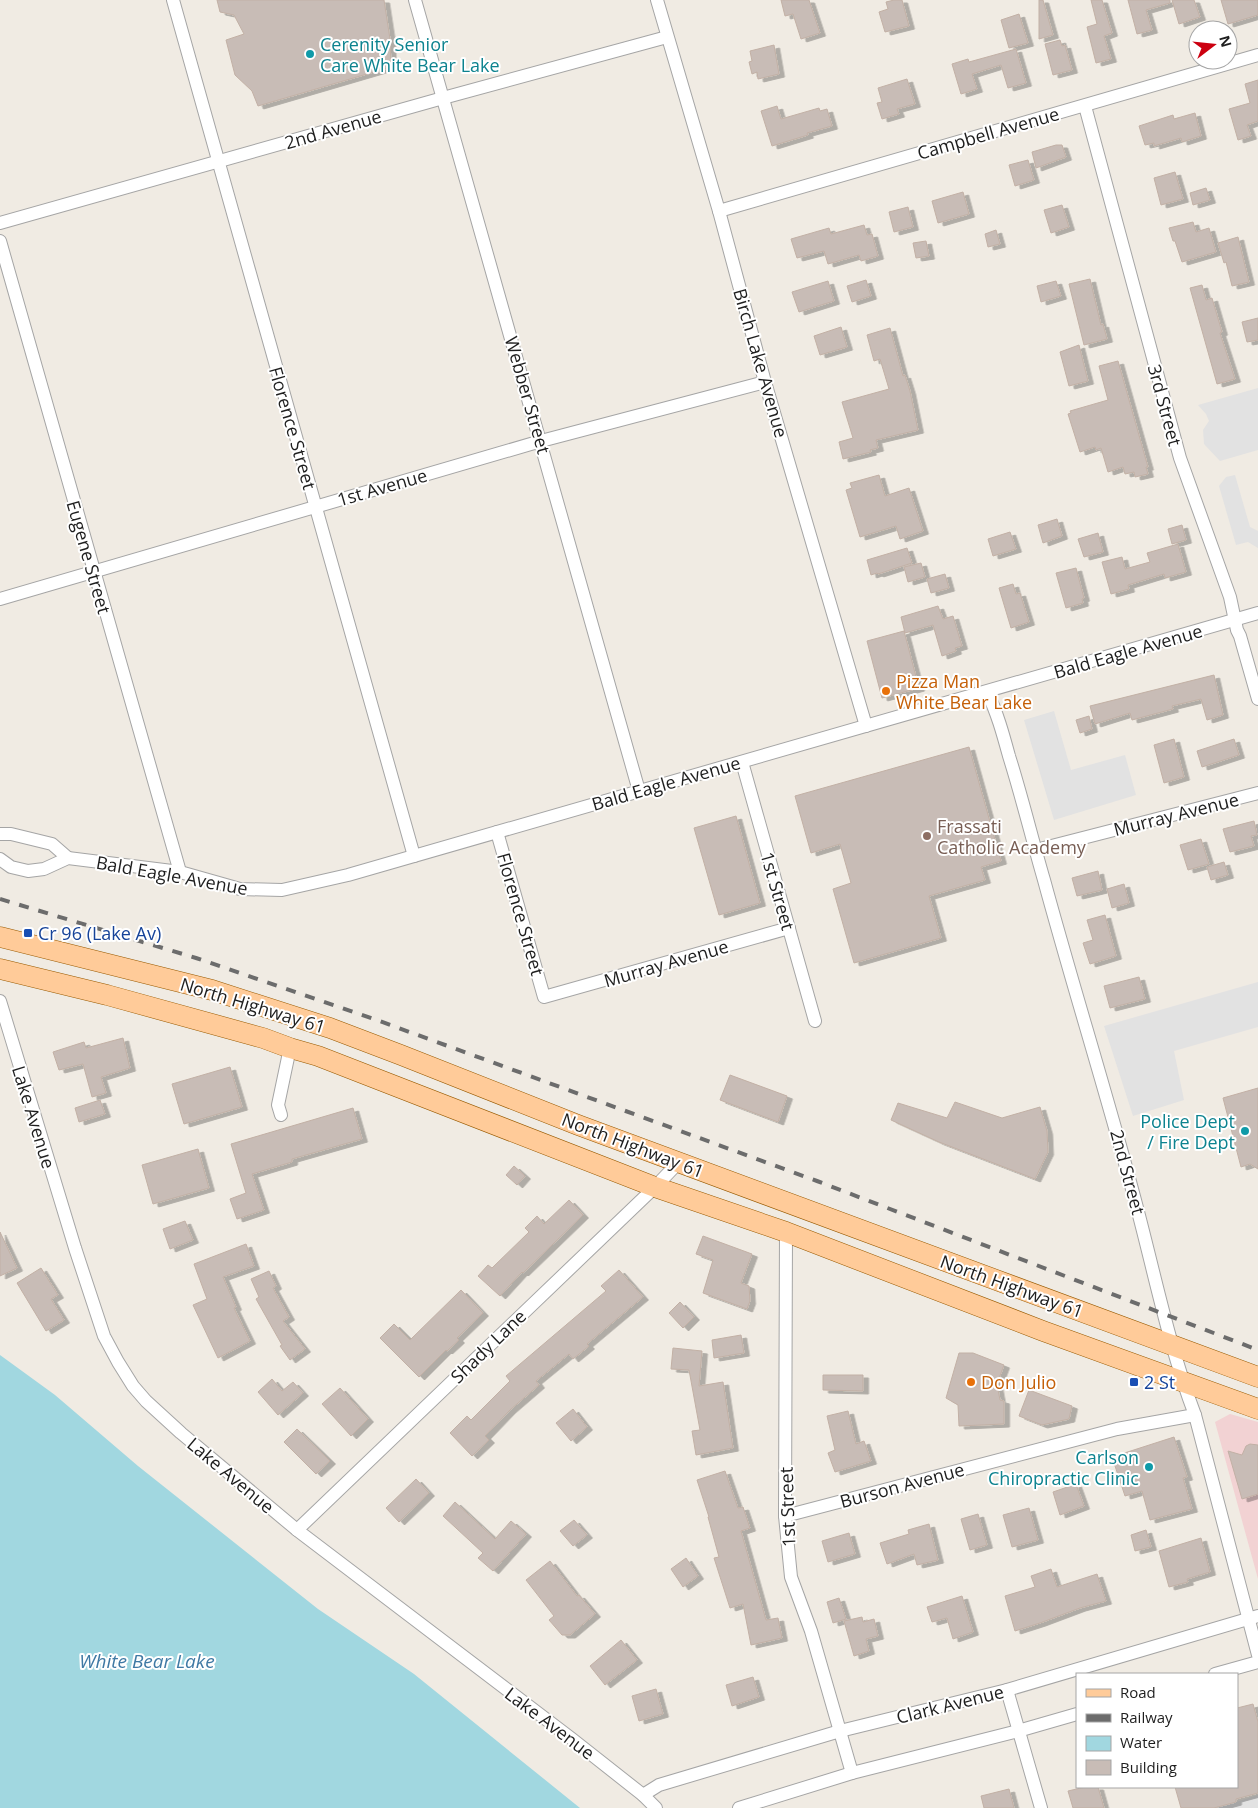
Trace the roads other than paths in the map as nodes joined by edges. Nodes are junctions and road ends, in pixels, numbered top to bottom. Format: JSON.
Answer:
{"nodes":[{"id":1,"x":173,"y":0,"type":"edge"},
{"id":2,"x":415,"y":0,"type":"edge"},
{"id":3,"x":657,"y":0,"type":"edge"},
{"id":4,"x":667,"y":36,"type":"junction"},
{"id":5,"x":1258,"y":55,"type":"edge"},
{"id":6,"x":443,"y":98,"type":"junction"},
{"id":7,"x":1085,"y":106,"type":"junction"},
{"id":8,"x":219,"y":162,"type":"junction"},
{"id":9,"x":718,"y":211,"type":"junction"},
{"id":10,"x":0,"y":223,"type":"edge"},
{"id":11,"x":0,"y":241,"type":"edge"},
{"id":12,"x":765,"y":382,"type":"junction"},
{"id":13,"x":541,"y":441,"type":"junction"},
{"id":14,"x":316,"y":507,"type":"junction"},
{"id":15,"x":93,"y":570,"type":"junction"},
{"id":16,"x":0,"y":599,"type":"edge"},
{"id":17,"x":1258,"y":613,"type":"edge"},
{"id":18,"x":1234,"y":620,"type":"junction"},
{"id":19,"x":987,"y":692,"type":"junction"},
{"id":20,"x":1258,"y":699,"type":"edge"},
{"id":21,"x":866,"y":726,"type":"junction"},
{"id":22,"x":742,"y":762,"type":"junction"},
{"id":23,"x":639,"y":791,"type":"junction"},
{"id":24,"x":1258,"y":794,"type":"edge"},
{"id":25,"x":497,"y":832,"type":"junction"},
{"id":26,"x":0,"y":834,"type":"edge"},
{"id":27,"x":1036,"y":850,"type":"junction"},
{"id":28,"x":414,"y":856,"type":"junction"},
{"id":29,"x":68,"y":858,"type":"junction"},
{"id":30,"x":0,"y":859,"type":"edge"},
{"id":31,"x":180,"y":872,"type":"junction"},
{"id":32,"x":788,"y":928,"type":"junction"},
{"id":33,"x":0,"y":937,"type":"edge"},
{"id":34,"x":0,"y":969,"type":"edge"},
{"id":35,"x":544,"y":997,"type":"joint"},
{"id":36,"x":0,"y":1001,"type":"edge"},
{"id":37,"x":815,"y":1021,"type":"dead end"},
{"id":38,"x":290,"y":1048,"type":"junction"},
{"id":39,"x":281,"y":1115,"type":"dead end"},
{"id":40,"x":679,"y":1162,"type":"junction"},
{"id":41,"x":655,"y":1187,"type":"junction"},
{"id":42,"x":786,"y":1232,"type":"junction"},
{"id":43,"x":1171,"y":1345,"type":"junction"},
{"id":44,"x":1258,"y":1377,"type":"edge"},
{"id":45,"x":1183,"y":1383,"type":"junction"},
{"id":46,"x":1258,"y":1409,"type":"edge"},
{"id":47,"x":1195,"y":1414,"type":"junction"},
{"id":48,"x":785,"y":1516,"type":"junction"},
{"id":49,"x":297,"y":1530,"type":"junction"},
{"id":50,"x":1253,"y":1618,"type":"edge"},
{"id":51,"x":1258,"y":1655,"type":"edge"},
{"id":52,"x":1258,"y":1662,"type":"edge"},
{"id":53,"x":1219,"y":1673,"type":"edge"},
{"id":54,"x":1007,"y":1690,"type":"junction"},
{"id":55,"x":1076,"y":1714,"type":"edge"},
{"id":56,"x":1018,"y":1730,"type":"junction"},
{"id":57,"x":840,"y":1731,"type":"junction"},
{"id":58,"x":852,"y":1773,"type":"junction"},
{"id":59,"x":643,"y":1796,"type":"junction"},
{"id":60,"x":656,"y":1808,"type":"edge"},
{"id":61,"x":739,"y":1808,"type":"edge"},
{"id":62,"x":1041,"y":1808,"type":"edge"}],
"edges":[{"from":1,"to":8,"type":"street","name":"Florence Street"},
{"from":2,"to":6,"type":"street","name":"Webber Street"},
{"from":3,"to":4,"type":"street","name":"Birch Lake Avenue"},
{"from":4,"to":6,"type":"street","name":"2nd Avenue"},
{"from":4,"to":9,"type":"street","name":"Birch Lake Avenue"},
{"from":5,"to":7,"type":"street","name":"Campbell Avenue"},
{"from":6,"to":8,"type":"street","name":"2nd Avenue"},
{"from":6,"to":13,"type":"street","name":"Webber Street"},
{"from":7,"to":9,"type":"street","name":"Campbell Avenue"},
{"from":7,"to":18,"type":"street","name":"3rd Street"},
{"from":8,"to":10,"type":"street","name":"2nd Avenue"},
{"from":8,"to":14,"type":"street","name":"Florence Street"},
{"from":9,"to":12,"type":"street","name":"Birch Lake Avenue"},
{"from":11,"to":15,"type":"street","name":"Eugene Street"},
{"from":12,"to":13,"type":"street","name":"1st Avenue"},
{"from":12,"to":21,"type":"street","name":"Birch Lake Avenue"},
{"from":13,"to":14,"type":"street","name":"1st Avenue"},
{"from":13,"to":23,"type":"street","name":"Webber Street"},
{"from":14,"to":15,"type":"street","name":"1st Avenue"},
{"from":14,"to":28,"type":"street","name":"Florence Street"},
{"from":15,"to":16,"type":"street","name":"1st Avenue"},
{"from":15,"to":31,"type":"street","name":"Eugene Street"},
{"from":17,"to":18,"type":"street","name":"Bald Eagle Avenue"},
{"from":18,"to":19,"type":"street","name":"Bald Eagle Avenue"},
{"from":18,"to":20,"type":"street","name":"3rd Street"},
{"from":19,"to":21,"type":"street","name":"Bald Eagle Avenue"},
{"from":19,"to":27,"type":"street","name":"2nd Street"},
{"from":21,"to":22,"type":"street","name":"Bald Eagle Avenue"},
{"from":22,"to":23,"type":"street","name":"Bald Eagle Avenue"},
{"from":22,"to":32,"type":"street","name":"1st Street"},
{"from":23,"to":25,"type":"street","name":"Bald Eagle Avenue"},
{"from":24,"to":27,"type":"street","name":"Murray Avenue"},
{"from":25,"to":28,"type":"street","name":"Bald Eagle Avenue"},
{"from":25,"to":35,"type":"street","name":"Florence Street"},
{"from":26,"to":29,"type":"street"},
{"from":27,"to":43,"type":"street","name":"2nd Street"},
{"from":28,"to":31,"type":"street","name":"Bald Eagle Avenue"},
{"from":29,"to":30,"type":"street","name":"Bald Eagle Avenue"},
{"from":29,"to":31,"type":"street","name":"Bald Eagle Avenue"},
{"from":32,"to":35,"type":"street","name":"Murray Avenue"},
{"from":32,"to":37,"type":"street","name":"1st Street"},
{"from":33,"to":40,"type":"main road","name":"North Highway 61"},
{"from":34,"to":38,"type":"main road","name":"North Highway 61"},
{"from":36,"to":49,"type":"street","name":"Lake Avenue"},
{"from":38,"to":39,"type":"street"},
{"from":38,"to":41,"type":"main road","name":"North Highway 61"},
{"from":40,"to":41,"type":"street","name":"Shady Lane"},
{"from":40,"to":43,"type":"main road","name":"North Highway 61"},
{"from":41,"to":42,"type":"main road","name":"North Highway 61"},
{"from":41,"to":49,"type":"street","name":"Shady Lane"},
{"from":42,"to":45,"type":"main road","name":"North Highway 61"},
{"from":42,"to":48,"type":"street","name":"1st Street"},
{"from":43,"to":44,"type":"main road","name":"North Highway 61"},
{"from":43,"to":45,"type":"street","name":"2nd Street"},
{"from":45,"to":46,"type":"main road","name":"North Highway 61"},
{"from":45,"to":47,"type":"street","name":"2nd Street"},
{"from":47,"to":48,"type":"street","name":"Burson Avenue"},
{"from":47,"to":50,"type":"street","name":"2nd Street"},
{"from":48,"to":57,"type":"street","name":"1st Street"},
{"from":49,"to":59,"type":"street","name":"Lake Avenue"},
{"from":50,"to":51,"type":"street","name":"2nd Street"},
{"from":50,"to":54,"type":"street","name":"Clark Avenue"},
{"from":52,"to":53,"type":"street"},
{"from":54,"to":56,"type":"street"},
{"from":54,"to":57,"type":"street","name":"Clark Avenue"},
{"from":55,"to":56,"type":"street"},
{"from":56,"to":58,"type":"street"},
{"from":56,"to":62,"type":"street"},
{"from":57,"to":58,"type":"street","name":"1st Street"},
{"from":57,"to":59,"type":"street","name":"Clark Avenue"},
{"from":58,"to":61,"type":"street"},
{"from":59,"to":60,"type":"street","name":"Lake Avenue"}]}
